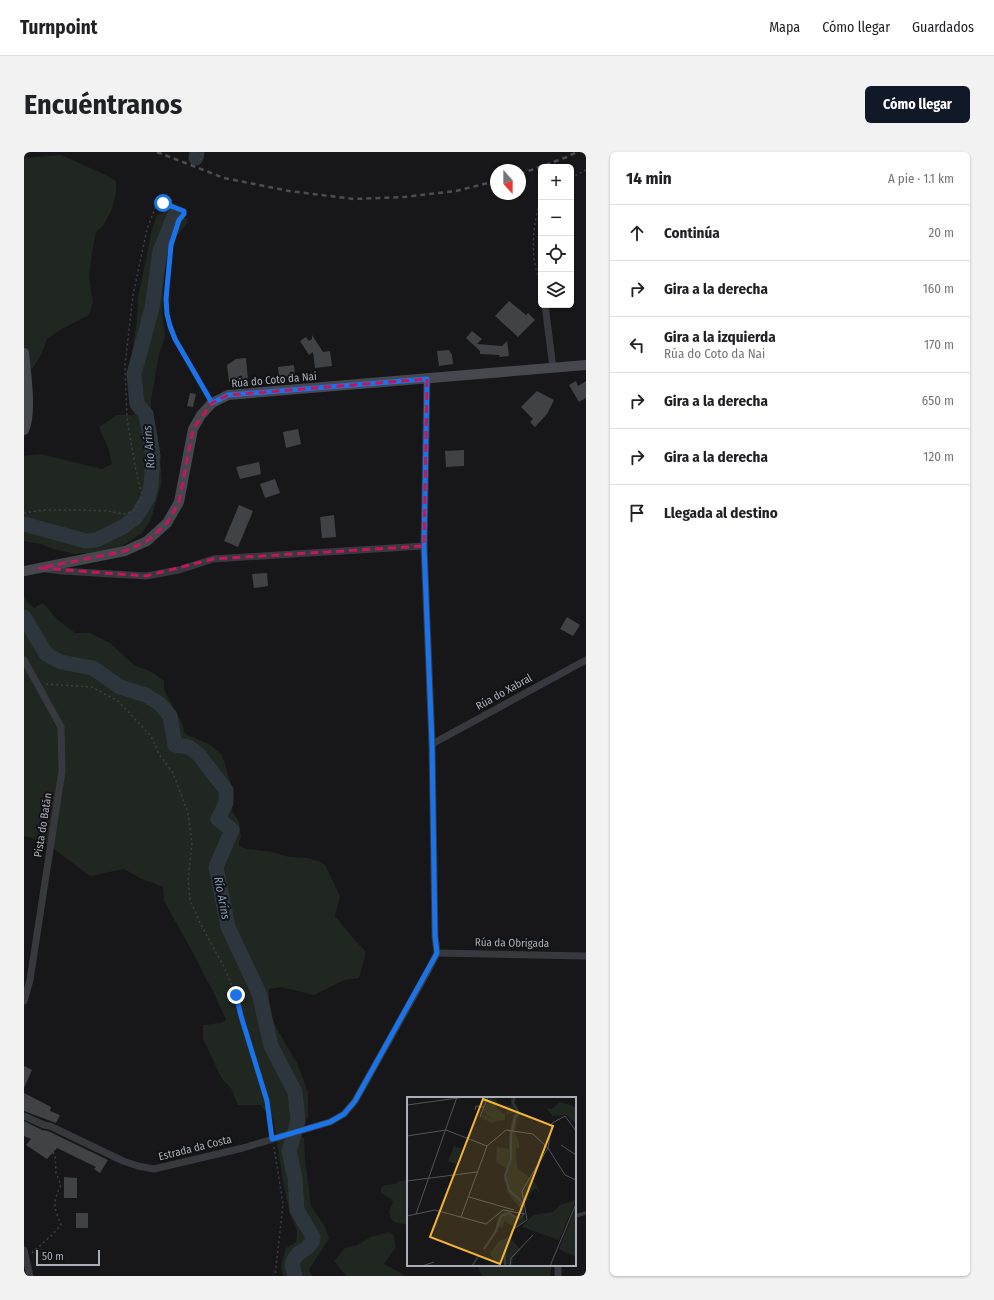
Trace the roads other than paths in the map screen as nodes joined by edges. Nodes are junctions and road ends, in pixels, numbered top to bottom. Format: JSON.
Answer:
{"nodes":[{"id":1,"x":545,"y":308,"type":"edge"},
{"id":2,"x":24,"y":353,"type":"edge"},
{"id":3,"x":586,"y":365,"type":"edge"},
{"id":4,"x":553,"y":368,"type":"junction"},
{"id":5,"x":427,"y":379,"type":"junction"},
{"id":6,"x":24,"y":430,"type":"edge"},
{"id":7,"x":424,"y":546,"type":"junction"},
{"id":8,"x":40,"y":568,"type":"junction"},
{"id":9,"x":24,"y":571,"type":"edge"},
{"id":10,"x":24,"y":660,"type":"edge"},
{"id":11,"x":586,"y":660,"type":"edge"},
{"id":12,"x":432,"y":744,"type":"junction"},
{"id":13,"x":437,"y":953,"type":"junction"},
{"id":14,"x":586,"y":956,"type":"edge"},
{"id":15,"x":24,"y":1001,"type":"edge"},
{"id":16,"x":24,"y":1116,"type":"edge"},
{"id":17,"x":586,"y":1213,"type":"edge"},
{"id":18,"x":576,"y":1216,"type":"edge"},
{"id":19,"x":25,"y":1254,"type":"edge"},
{"id":20,"x":30,"y":1276,"type":"edge"}],
"edges":[{"from":1,"to":4,"type":"street"},
{"from":2,"to":6,"type":"street"},
{"from":3,"to":4,"type":"street","name":"Rúa do Coto da Nai"},
{"from":4,"to":5,"type":"street","name":"Rúa do Coto da Nai"},
{"from":5,"to":7,"type":"street"},
{"from":5,"to":8,"type":"street","name":"Rúa do Coto da Nai"},
{"from":7,"to":8,"type":"street"},
{"from":7,"to":12,"type":"street"},
{"from":8,"to":9,"type":"street","name":"Rúa do Coto da Nai"},
{"from":10,"to":15,"type":"street","name":"Pista do Batán"},
{"from":11,"to":12,"type":"street","name":"Rúa do Xabral"},
{"from":12,"to":13,"type":"street"},
{"from":13,"to":14,"type":"street","name":"Rúa da Obrigada"},
{"from":13,"to":16,"type":"street","name":"Estrada da Costa"},
{"from":17,"to":18,"type":"lane"},
{"from":19,"to":20,"type":"street"}]}
